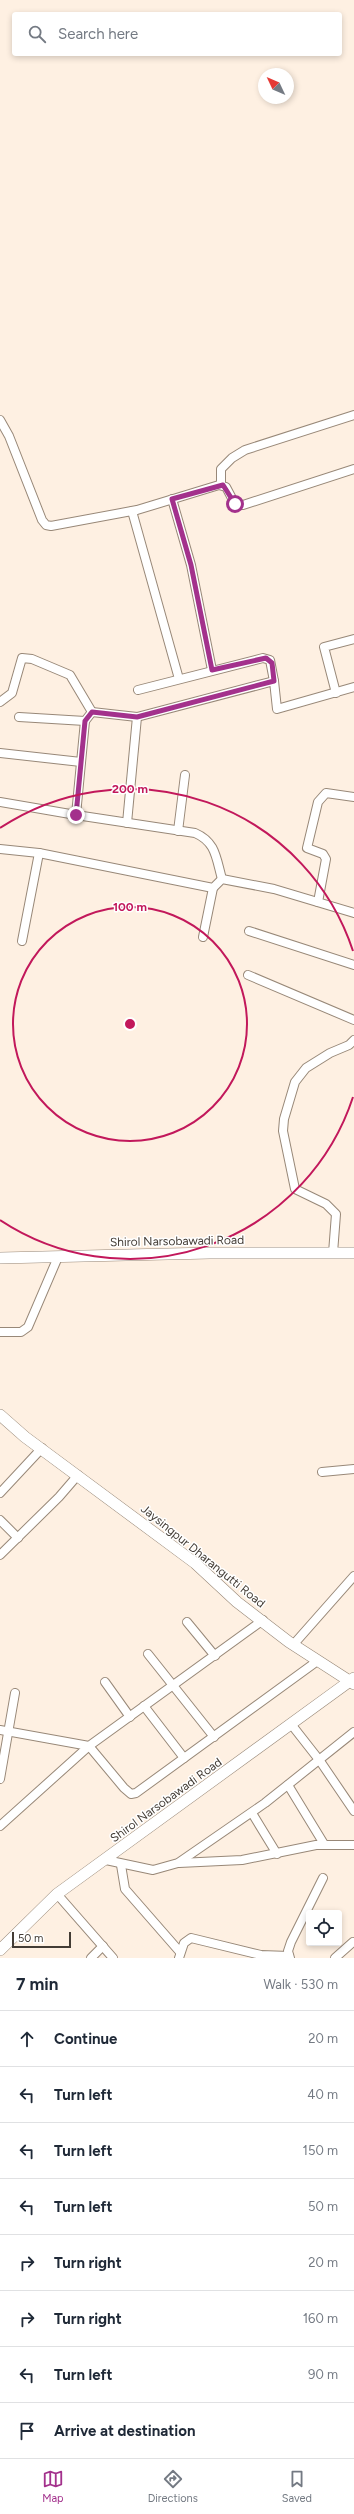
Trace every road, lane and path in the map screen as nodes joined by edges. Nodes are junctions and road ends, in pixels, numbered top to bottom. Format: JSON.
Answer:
{"nodes":[{"id":1,"x":354,"y":415,"type":"edge"},
{"id":2,"x":0,"y":420,"type":"edge"},
{"id":3,"x":354,"y":469,"type":"edge"},
{"id":4,"x":221,"y":485,"type":"junction"},
{"id":5,"x":172,"y":499,"type":"junction"},
{"id":6,"x":132,"y":511,"type":"junction"},
{"id":7,"x":354,"y":639,"type":"edge"},
{"id":8,"x":212,"y":670,"type":"junction"},
{"id":9,"x":179,"y":679,"type":"junction"},
{"id":10,"x":274,"y":681,"type":"junction"},
{"id":11,"x":354,"y":687,"type":"edge"},
{"id":12,"x":138,"y":690,"type":"dead end"},
{"id":13,"x":336,"y":693,"type":"junction"},
{"id":14,"x":0,"y":702,"type":"edge"},
{"id":15,"x":92,"y":712,"type":"junction"},
{"id":16,"x":19,"y":717,"type":"dead end"},
{"id":17,"x":137,"y":717,"type":"junction"},
{"id":18,"x":85,"y":721,"type":"junction"},
{"id":19,"x":0,"y":753,"type":"edge"},
{"id":20,"x":80,"y":762,"type":"junction"},
{"id":21,"x":186,"y":775,"type":"dead end"},
{"id":22,"x":354,"y":797,"type":"edge"},
{"id":23,"x":0,"y":802,"type":"edge"},
{"id":24,"x":76,"y":815,"type":"junction"},
{"id":25,"x":127,"y":823,"type":"junction"},
{"id":26,"x":178,"y":831,"type":"junction"},
{"id":27,"x":0,"y":849,"type":"edge"},
{"id":28,"x":39,"y":853,"type":"junction"},
{"id":29,"x":222,"y":879,"type":"junction"},
{"id":30,"x":213,"y":888,"type":"junction"},
{"id":31,"x":318,"y":902,"type":"junction"},
{"id":32,"x":354,"y":913,"type":"edge"},
{"id":33,"x":249,"y":931,"type":"dead end"},
{"id":34,"x":203,"y":937,"type":"dead end"},
{"id":35,"x":22,"y":941,"type":"dead end"},
{"id":36,"x":354,"y":965,"type":"edge"},
{"id":37,"x":248,"y":975,"type":"dead end"},
{"id":38,"x":354,"y":1020,"type":"edge"},
{"id":39,"x":354,"y":1040,"type":"edge"},
{"id":40,"x":344,"y":1048,"type":"junction"},
{"id":41,"x":354,"y":1051,"type":"edge"},
{"id":42,"x":333,"y":1253,"type":"junction"},
{"id":43,"x":354,"y":1253,"type":"edge"},
{"id":44,"x":58,"y":1257,"type":"junction"},
{"id":45,"x":0,"y":1258,"type":"edge"},
{"id":46,"x":0,"y":1332,"type":"edge"},
{"id":47,"x":0,"y":1415,"type":"edge"},
{"id":48,"x":42,"y":1448,"type":"junction"},
{"id":49,"x":354,"y":1469,"type":"edge"},
{"id":50,"x":322,"y":1472,"type":"dead end"},
{"id":51,"x":78,"y":1475,"type":"junction"},
{"id":52,"x":0,"y":1493,"type":"edge"},
{"id":53,"x":0,"y":1520,"type":"edge"},
{"id":54,"x":18,"y":1538,"type":"junction"},
{"id":55,"x":0,"y":1555,"type":"edge"},
{"id":56,"x":354,"y":1576,"type":"edge"},
{"id":57,"x":263,"y":1620,"type":"junction"},
{"id":58,"x":187,"y":1622,"type":"dead end"},
{"id":59,"x":293,"y":1645,"type":"junction"},
{"id":60,"x":148,"y":1654,"type":"dead end"},
{"id":61,"x":215,"y":1656,"type":"junction"},
{"id":62,"x":316,"y":1662,"type":"junction"},
{"id":63,"x":353,"y":1681,"type":"edge"},
{"id":64,"x":105,"y":1682,"type":"dead end"},
{"id":65,"x":174,"y":1685,"type":"junction"},
{"id":66,"x":15,"y":1693,"type":"dead end"},
{"id":67,"x":144,"y":1706,"type":"junction"},
{"id":68,"x":130,"y":1716,"type":"junction"},
{"id":69,"x":291,"y":1724,"type":"junction"},
{"id":70,"x":0,"y":1730,"type":"edge"},
{"id":71,"x":354,"y":1732,"type":"edge"},
{"id":72,"x":8,"y":1733,"type":"junction"},
{"id":73,"x":214,"y":1736,"type":"junction"},
{"id":74,"x":89,"y":1746,"type":"junction"},
{"id":75,"x":184,"y":1758,"type":"junction"},
{"id":76,"x":320,"y":1760,"type":"junction"},
{"id":77,"x":0,"y":1779,"type":"edge"},
{"id":78,"x":288,"y":1785,"type":"junction"},
{"id":79,"x":354,"y":1811,"type":"edge"},
{"id":80,"x":252,"y":1813,"type":"junction"},
{"id":81,"x":0,"y":1826,"type":"edge"},
{"id":82,"x":324,"y":1844,"type":"junction"},
{"id":83,"x":354,"y":1845,"type":"edge"},
{"id":84,"x":277,"y":1854,"type":"junction"},
{"id":85,"x":106,"y":1860,"type":"junction"},
{"id":86,"x":178,"y":1864,"type":"junction"},
{"id":87,"x":121,"y":1865,"type":"junction"},
{"id":88,"x":323,"y":1878,"type":"dead end"},
{"id":89,"x":57,"y":1894,"type":"junction"},
{"id":90,"x":353,"y":1942,"type":"dead end"},
{"id":91,"x":103,"y":1946,"type":"junction"},
{"id":92,"x":0,"y":1950,"type":"edge"},
{"id":93,"x":180,"y":1955,"type":"edge"},
{"id":94,"x":289,"y":1957,"type":"edge"},
{"id":95,"x":91,"y":1958,"type":"edge"},
{"id":96,"x":113,"y":1958,"type":"edge"},
{"id":97,"x":335,"y":1958,"type":"edge"}],
"edges":[{"from":1,"to":4,"type":"street"},
{"from":2,"to":6,"type":"street"},
{"from":3,"to":4,"type":"street"},
{"from":4,"to":5,"type":"street"},
{"from":5,"to":6,"type":"street"},
{"from":5,"to":8,"type":"street"},
{"from":6,"to":9,"type":"street"},
{"from":7,"to":13,"type":"street"},
{"from":8,"to":9,"type":"street"},
{"from":8,"to":10,"type":"street"},
{"from":9,"to":12,"type":"street"},
{"from":10,"to":13,"type":"street"},
{"from":10,"to":17,"type":"street"},
{"from":11,"to":13,"type":"street"},
{"from":14,"to":15,"type":"street"},
{"from":15,"to":17,"type":"street"},
{"from":15,"to":18,"type":"street"},
{"from":16,"to":18,"type":"street"},
{"from":17,"to":25,"type":"street"},
{"from":18,"to":20,"type":"street"},
{"from":19,"to":20,"type":"street"},
{"from":20,"to":24,"type":"street"},
{"from":21,"to":26,"type":"street"},
{"from":22,"to":31,"type":"street"},
{"from":23,"to":24,"type":"street"},
{"from":24,"to":25,"type":"street"},
{"from":25,"to":26,"type":"street"},
{"from":26,"to":29,"type":"street"},
{"from":27,"to":28,"type":"street"},
{"from":28,"to":30,"type":"street"},
{"from":28,"to":35,"type":"street"},
{"from":29,"to":30,"type":"street"},
{"from":29,"to":31,"type":"street"},
{"from":30,"to":34,"type":"street"},
{"from":31,"to":32,"type":"street"},
{"from":33,"to":36,"type":"street"},
{"from":37,"to":38,"type":"street"},
{"from":39,"to":40,"type":"street"},
{"from":40,"to":41,"type":"street"},
{"from":40,"to":42,"type":"street"},
{"from":42,"to":43,"type":"main road","name":"Shirol Narsobawadi Road"},
{"from":42,"to":44,"type":"main road","name":"Shirol Narsobawadi Road"},
{"from":44,"to":45,"type":"main road","name":"Shirol Narsobawadi Road"},
{"from":44,"to":46,"type":"street"},
{"from":47,"to":48,"type":"main road","name":"Jaysingpur Dharangutti Road"},
{"from":48,"to":51,"type":"main road","name":"Jaysingpur Dharangutti Road"},
{"from":48,"to":52,"type":"street"},
{"from":49,"to":50,"type":"street"},
{"from":51,"to":54,"type":"street"},
{"from":51,"to":57,"type":"main road","name":"Jaysingpur Dharangutti Road"},
{"from":53,"to":54,"type":"street"},
{"from":54,"to":55,"type":"street"},
{"from":56,"to":59,"type":"street"},
{"from":57,"to":59,"type":"main road","name":"Jaysingpur Dharangutti Road"},
{"from":57,"to":61,"type":"street"},
{"from":58,"to":61,"type":"street"},
{"from":59,"to":62,"type":"main road","name":"Jaysingpur Dharangutti Road"},
{"from":60,"to":65,"type":"street"},
{"from":61,"to":65,"type":"street"},
{"from":62,"to":63,"type":"main road","name":"Jaysingpur Dharangutti Road"},
{"from":62,"to":73,"type":"street"},
{"from":63,"to":69,"type":"main road","name":"Shirol Narsobawadi Road"},
{"from":64,"to":68,"type":"street"},
{"from":65,"to":67,"type":"street"},
{"from":65,"to":73,"type":"street"},
{"from":66,"to":72,"type":"street"},
{"from":67,"to":68,"type":"street"},
{"from":67,"to":75,"type":"street"},
{"from":68,"to":74,"type":"street"},
{"from":69,"to":76,"type":"street"},
{"from":69,"to":85,"type":"main road","name":"Shirol Narsobawadi Road"},
{"from":70,"to":72,"type":"street"},
{"from":71,"to":76,"type":"street"},
{"from":72,"to":74,"type":"street"},
{"from":72,"to":77,"type":"street"},
{"from":73,"to":75,"type":"street"},
{"from":74,"to":75,"type":"street"},
{"from":74,"to":81,"type":"street"},
{"from":76,"to":78,"type":"street"},
{"from":76,"to":79,"type":"street"},
{"from":78,"to":80,"type":"street"},
{"from":78,"to":82,"type":"street"},
{"from":80,"to":84,"type":"street"},
{"from":80,"to":86,"type":"street"},
{"from":82,"to":83,"type":"street"},
{"from":82,"to":84,"type":"street"},
{"from":84,"to":86,"type":"street"},
{"from":85,"to":87,"type":"street"},
{"from":85,"to":89,"type":"main road","name":"Shirol Narsobawadi Road"},
{"from":86,"to":87,"type":"street"},
{"from":87,"to":93,"type":"street"},
{"from":88,"to":94,"type":"street"},
{"from":89,"to":91,"type":"street"},
{"from":89,"to":92,"type":"main road","name":"Shirol Narsobawadi Road"},
{"from":90,"to":97,"type":"street"},
{"from":91,"to":95,"type":"street"},
{"from":91,"to":96,"type":"street"},
{"from":93,"to":94,"type":"street"}]}
